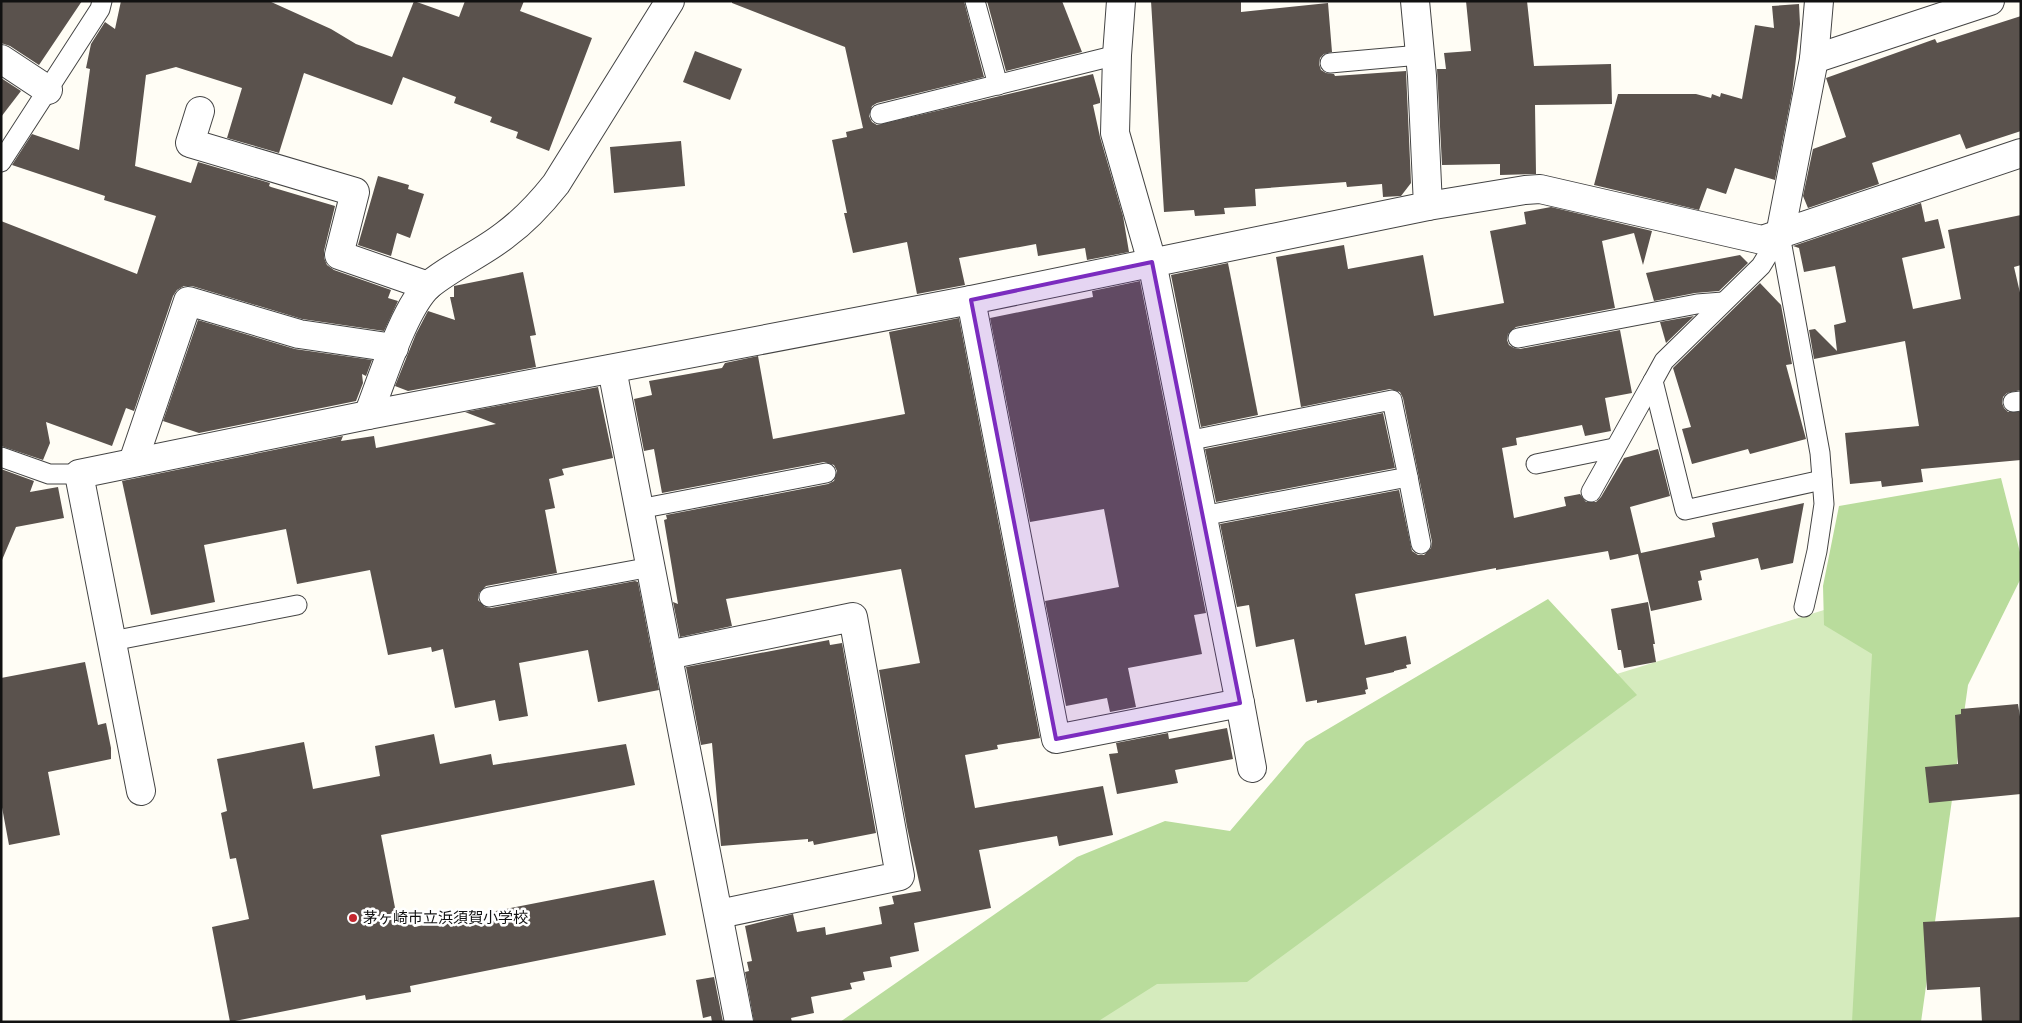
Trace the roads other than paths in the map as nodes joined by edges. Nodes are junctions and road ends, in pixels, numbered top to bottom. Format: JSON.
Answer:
{"nodes":[{"id":1,"x":102,"y":1,"type":"edge"},
{"id":2,"x":670,"y":1,"type":"edge"},
{"id":3,"x":975,"y":1,"type":"edge"},
{"id":4,"x":1121,"y":1,"type":"edge"},
{"id":5,"x":1415,"y":1,"type":"edge"},
{"id":6,"x":1819,"y":1,"type":"edge"},
{"id":7,"x":1990,"y":1,"type":"edge"},
{"id":8,"x":1117,"y":55,"type":"junction"},
{"id":9,"x":1420,"y":55,"type":"junction"},
{"id":10,"x":1,"y":59,"type":"edge"},
{"id":11,"x":1814,"y":59,"type":"junction"},
{"id":12,"x":1330,"y":63,"type":"dead end"},
{"id":13,"x":998,"y":85,"type":"junction"},
{"id":14,"x":48,"y":90,"type":"junction"},
{"id":15,"x":200,"y":111,"type":"dead end"},
{"id":16,"x":880,"y":114,"type":"dead end"},
{"id":17,"x":2021,"y":153,"type":"edge"},
{"id":18,"x":1,"y":162,"type":"edge"},
{"id":19,"x":1428,"y":206,"type":"junction"},
{"id":20,"x":1780,"y":235,"type":"junction"},
{"id":21,"x":1152,"y":262,"type":"junction"},
{"id":22,"x":428,"y":286,"type":"junction"},
{"id":23,"x":971,"y":300,"type":"junction"},
{"id":24,"x":1723,"y":302,"type":"junction"},
{"id":25,"x":1518,"y":338,"type":"dead end"},
{"id":26,"x":394,"y":348,"type":"junction"},
{"id":27,"x":612,"y":369,"type":"junction"},
{"id":28,"x":1652,"y":381,"type":"junction"},
{"id":29,"x":368,"y":415,"type":"junction"},
{"id":30,"x":1188,"y":441,"type":"junction"},
{"id":31,"x":1614,"y":448,"type":"junction"},
{"id":32,"x":1,"y":457,"type":"edge"},
{"id":33,"x":133,"y":462,"type":"junction"},
{"id":34,"x":1536,"y":464,"type":"dead end"},
{"id":35,"x":826,"y":473,"type":"dead end"},
{"id":36,"x":79,"y":474,"type":"junction"},
{"id":37,"x":1408,"y":477,"type":"junction"},
{"id":38,"x":1822,"y":480,"type":"junction"},
{"id":39,"x":1591,"y":492,"type":"dead end"},
{"id":40,"x":639,"y":509,"type":"junction"},
{"id":41,"x":1202,"y":516,"type":"junction"},
{"id":42,"x":1421,"y":544,"type":"dead end"},
{"id":43,"x":651,"y":567,"type":"junction"},
{"id":44,"x":490,"y":597,"type":"dead end"},
{"id":45,"x":297,"y":605,"type":"dead end"},
{"id":46,"x":1804,"y":607,"type":"dead end"},
{"id":47,"x":112,"y":641,"type":"junction"},
{"id":48,"x":668,"y":656,"type":"junction"},
{"id":49,"x":1240,"y":702,"type":"junction"},
{"id":50,"x":1252,"y":768,"type":"dead end"},
{"id":51,"x":141,"y":791,"type":"dead end"},
{"id":52,"x":719,"y":914,"type":"junction"},
{"id":53,"x":739,"y":1022,"type":"edge"}],
"edges":[{"from":1,"to":14,"type":"lane"},
{"from":2,"to":22,"type":"street"},
{"from":3,"to":13,"type":"lane"},
{"from":4,"to":8,"type":"street"},
{"from":5,"to":9,"type":"street"},
{"from":6,"to":11,"type":"street"},
{"from":7,"to":11,"type":"street"},
{"from":8,"to":13,"type":"lane"},
{"from":8,"to":21,"type":"street"},
{"from":9,"to":12,"type":"lane"},
{"from":9,"to":19,"type":"street"},
{"from":10,"to":14,"type":"street"},
{"from":11,"to":20,"type":"street"},
{"from":13,"to":16,"type":"lane"},
{"from":14,"to":18,"type":"lane"},
{"from":15,"to":22,"type":"street"},
{"from":17,"to":20,"type":"street"},
{"from":19,"to":20,"type":"street"},
{"from":19,"to":21,"type":"street"},
{"from":20,"to":24,"type":"lane"},
{"from":20,"to":38,"type":"lane"},
{"from":21,"to":23,"type":"street"},
{"from":21,"to":30,"type":"street"},
{"from":22,"to":26,"type":"street"},
{"from":23,"to":27,"type":"street"},
{"from":23,"to":49,"type":"street"},
{"from":24,"to":25,"type":"lane"},
{"from":24,"to":28,"type":"lane"},
{"from":26,"to":29,"type":"street"},
{"from":26,"to":33,"type":"street"},
{"from":27,"to":29,"type":"street"},
{"from":27,"to":40,"type":"street"},
{"from":28,"to":31,"type":"lane"},
{"from":28,"to":38,"type":"lane"},
{"from":29,"to":33,"type":"street"},
{"from":30,"to":37,"type":"lane"},
{"from":30,"to":41,"type":"street"},
{"from":31,"to":34,"type":"lane"},
{"from":31,"to":39,"type":"lane"},
{"from":32,"to":36,"type":"lane"},
{"from":33,"to":36,"type":"street"},
{"from":35,"to":40,"type":"lane"},
{"from":36,"to":47,"type":"street"},
{"from":37,"to":41,"type":"lane"},
{"from":37,"to":42,"type":"lane"},
{"from":38,"to":46,"type":"lane"},
{"from":40,"to":43,"type":"street"},
{"from":41,"to":49,"type":"street"},
{"from":43,"to":44,"type":"lane"},
{"from":43,"to":48,"type":"street"},
{"from":45,"to":47,"type":"lane"},
{"from":47,"to":51,"type":"street"},
{"from":48,"to":52,"type":"street"},
{"from":48,"to":52,"type":"street"},
{"from":49,"to":50,"type":"street"},
{"from":52,"to":53,"type":"street"}]}
